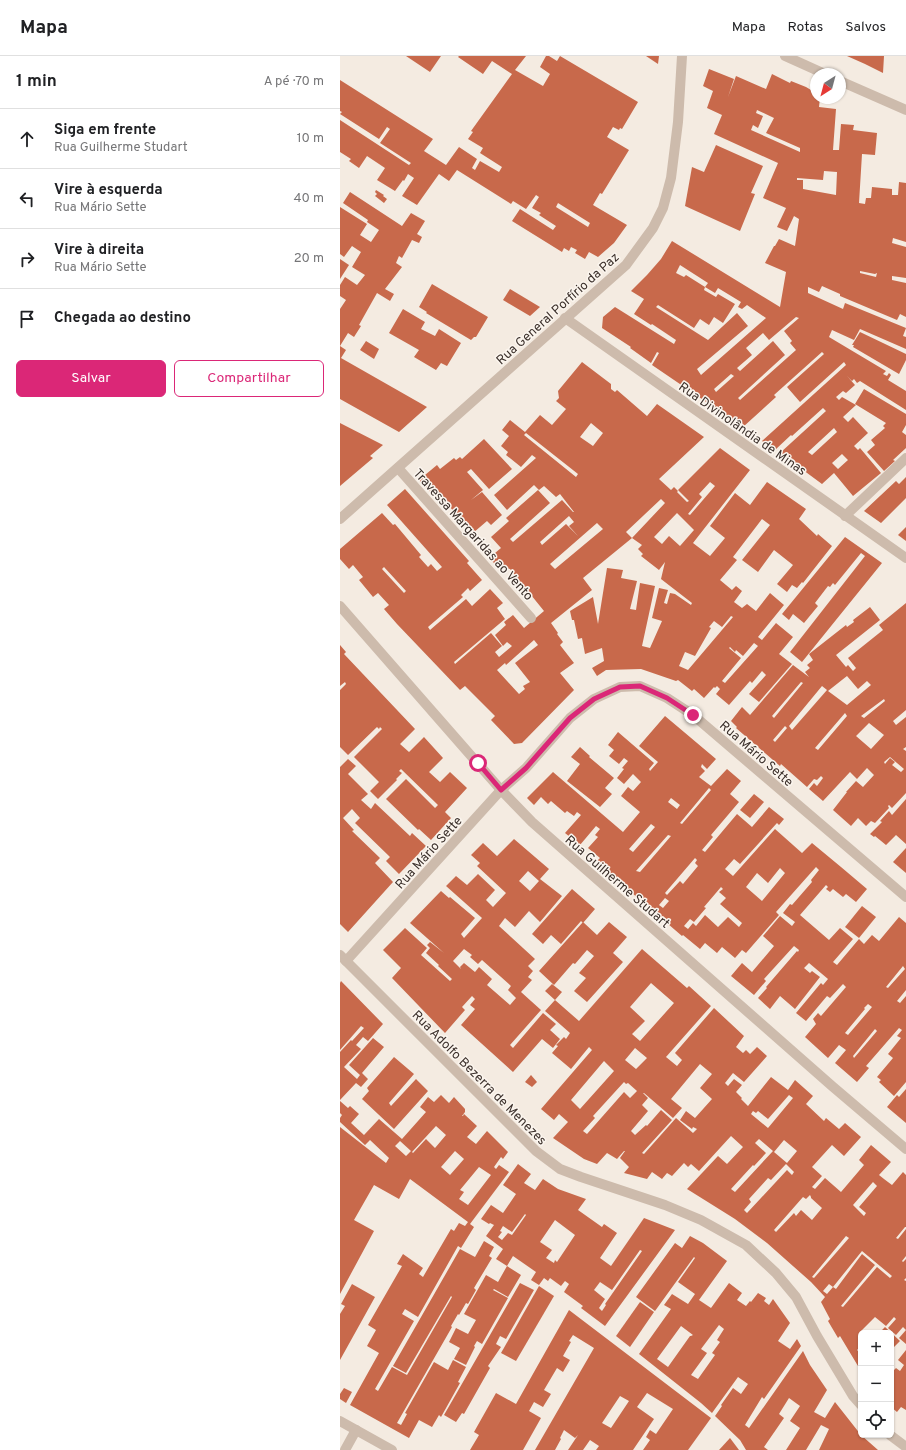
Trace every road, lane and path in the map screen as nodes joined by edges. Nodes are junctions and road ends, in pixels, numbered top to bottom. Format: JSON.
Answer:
{"nodes":[{"id":1,"x":682,"y":56,"type":"edge"},
{"id":2,"x":785,"y":56,"type":"edge"},
{"id":3,"x":812,"y":68,"type":"edge"},
{"id":4,"x":846,"y":84,"type":"edge"},
{"id":5,"x":906,"y":110,"type":"edge"},
{"id":6,"x":565,"y":318,"type":"junction"},
{"id":7,"x":906,"y":458,"type":"edge"},
{"id":8,"x":398,"y":468,"type":"junction"},
{"id":9,"x":845,"y":516,"type":"junction"},
{"id":10,"x":340,"y":519,"type":"edge"},
{"id":11,"x":906,"y":558,"type":"edge"},
{"id":12,"x":340,"y":606,"type":"edge"},
{"id":13,"x":531,"y":618,"type":"dead end"},
{"id":14,"x":501,"y":790,"type":"junction"},
{"id":15,"x":906,"y":897,"type":"edge"},
{"id":16,"x":343,"y":958,"type":"edge"},
{"id":17,"x":906,"y":1149,"type":"edge"},
{"id":18,"x":858,"y":1402,"type":"edge"},
{"id":19,"x":340,"y":1421,"type":"edge"},
{"id":20,"x":356,"y":1430,"type":"junction"},
{"id":21,"x":894,"y":1438,"type":"edge"},
{"id":22,"x":906,"y":1447,"type":"edge"},
{"id":23,"x":344,"y":1450,"type":"edge"},
{"id":24,"x":392,"y":1450,"type":"edge"}],
"edges":[{"from":1,"to":6,"type":"street","name":"Rua General Porfírio da Paz"},
{"from":2,"to":3,"type":"street"},
{"from":4,"to":5,"type":"street"},
{"from":6,"to":8,"type":"street","name":"Rua General Porfírio da Paz"},
{"from":6,"to":9,"type":"street","name":"Rua Divinolândia de Minas"},
{"from":7,"to":9,"type":"street"},
{"from":8,"to":10,"type":"street","name":"Rua General Porfírio da Paz"},
{"from":8,"to":13,"type":"street","name":"Travessa Margaridas ao Vento"},
{"from":9,"to":11,"type":"street","name":"Rua Divinolândia de Minas"},
{"from":12,"to":14,"type":"street","name":"Rua Guilherme Studart"},
{"from":14,"to":15,"type":"street","name":"Rua Mário Sette"},
{"from":14,"to":16,"type":"street","name":"Rua Mário Sette"},
{"from":14,"to":17,"type":"street","name":"Rua Guilherme Studart"},
{"from":16,"to":18,"type":"street","name":"Rua Adolfo Bezerra de Menezes"},
{"from":19,"to":20,"type":"street"},
{"from":20,"to":23,"type":"street"},
{"from":20,"to":24,"type":"street"},
{"from":21,"to":22,"type":"street"}]}
